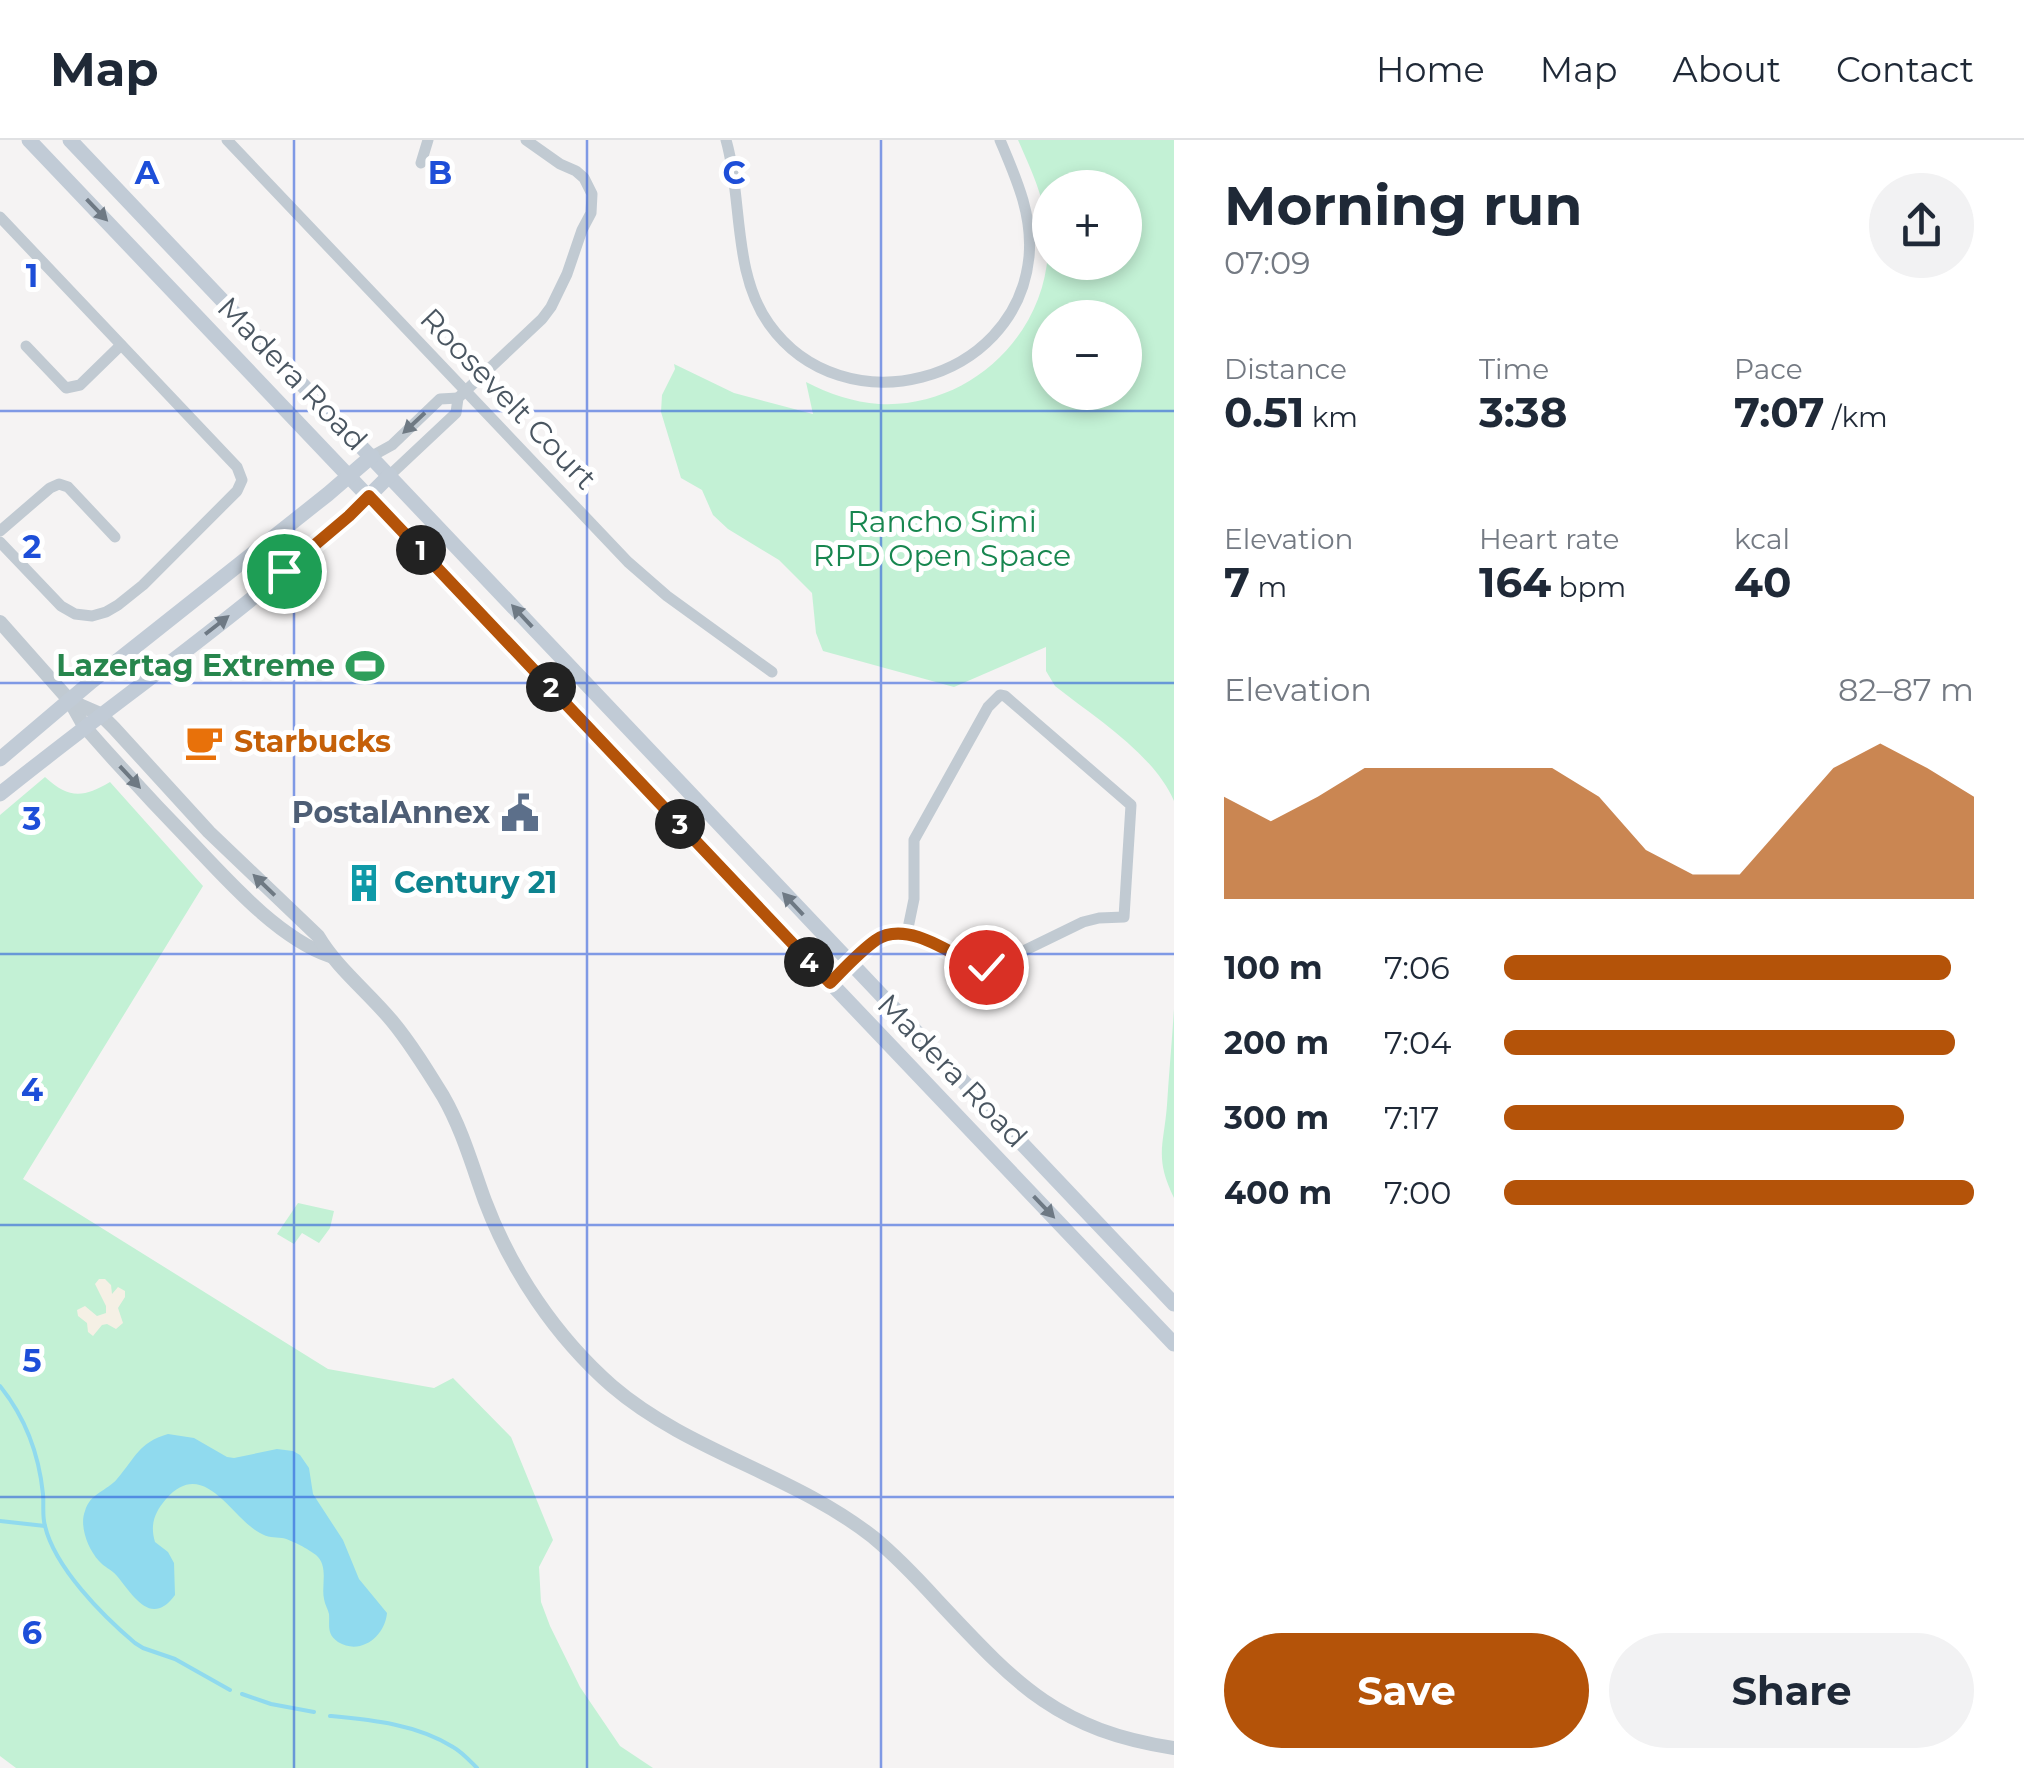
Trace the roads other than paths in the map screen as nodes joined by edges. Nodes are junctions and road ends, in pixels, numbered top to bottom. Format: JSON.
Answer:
{"nodes":[{"id":1,"x":29,"y":140,"type":"edge"},
{"id":2,"x":70,"y":140,"type":"edge"},
{"id":3,"x":227,"y":140,"type":"edge"},
{"id":4,"x":428,"y":140,"type":"edge"},
{"id":5,"x":526,"y":140,"type":"edge"},
{"id":6,"x":726,"y":140,"type":"edge"},
{"id":7,"x":1000,"y":140,"type":"edge"},
{"id":8,"x":421,"y":164,"type":"dead end"},
{"id":9,"x":0,"y":217,"type":"edge"},
{"id":10,"x":121,"y":345,"type":"junction"},
{"id":11,"x":26,"y":346,"type":"dead end"},
{"id":12,"x":462,"y":395,"type":"junction"},
{"id":13,"x":372,"y":456,"type":"junction"},
{"id":14,"x":350,"y":475,"type":"junction"},
{"id":15,"x":390,"y":475,"type":"junction"},
{"id":16,"x":369,"y":496,"type":"junction"},
{"id":17,"x":0,"y":531,"type":"edge"},
{"id":18,"x":115,"y":537,"type":"dead end"},
{"id":19,"x":0,"y":542,"type":"edge"},
{"id":20,"x":0,"y":622,"type":"edge"},
{"id":21,"x":772,"y":672,"type":"dead end"},
{"id":22,"x":70,"y":701,"type":"junction"},
{"id":23,"x":100,"y":714,"type":"junction"},
{"id":24,"x":84,"y":726,"type":"junction"},
{"id":25,"x":0,"y":759,"type":"edge"},
{"id":26,"x":0,"y":794,"type":"edge"},
{"id":27,"x":907,"y":933,"type":"junction"},
{"id":28,"x":330,"y":956,"type":"junction"},
{"id":29,"x":850,"y":964,"type":"junction"},
{"id":30,"x":830,"y":983,"type":"junction"},
{"id":31,"x":1174,"y":1304,"type":"edge"},
{"id":32,"x":1174,"y":1344,"type":"edge"},
{"id":33,"x":1174,"y":1748,"type":"edge"}],
"edges":[{"from":1,"to":14,"type":"main road","name":"Madera Road","one_way":true},
{"from":2,"to":13,"type":"main road","name":"Madera Road"},
{"from":3,"to":12,"type":"street","name":"Roosevelt Court"},
{"from":4,"to":8,"type":"street"},
{"from":5,"to":12,"type":"street"},
{"from":6,"to":7,"type":"street"},
{"from":9,"to":10,"type":"street"},
{"from":10,"to":11,"type":"street"},
{"from":10,"to":19,"type":"street"},
{"from":12,"to":13,"type":"street","one_way":true},
{"from":12,"to":15,"type":"street"},
{"from":12,"to":21,"type":"street","name":"Roosevelt Court"},
{"from":13,"to":14,"type":"main road"},
{"from":13,"to":15,"type":"main road","name":"Madera Road"},
{"from":14,"to":16,"type":"main road","name":"Madera Road"},
{"from":14,"to":22,"type":"main road"},
{"from":15,"to":16,"type":"main road"},
{"from":29,"to":15,"type":"main road","name":"Madera Road","one_way":true},
{"from":23,"to":16,"type":"main road","one_way":true},
{"from":16,"to":30,"type":"main road","name":"Madera Road"},
{"from":17,"to":18,"type":"street"},
{"from":20,"to":22,"type":"street"},
{"from":22,"to":23,"type":"street"},
{"from":22,"to":24,"type":"street"},
{"from":22,"to":25,"type":"main road"},
{"from":23,"to":24,"type":"main road"},
{"from":28,"to":23,"type":"street","one_way":true},
{"from":24,"to":26,"type":"main road"},
{"from":24,"to":28,"type":"street","one_way":true},
{"from":27,"to":27,"type":"street"},
{"from":27,"to":29,"type":"street"},
{"from":28,"to":33,"type":"street"},
{"from":29,"to":30,"type":"street"},
{"from":29,"to":31,"type":"main road","name":"Madera Road"},
{"from":30,"to":32,"type":"main road","name":"Madera Road","one_way":true}]}
